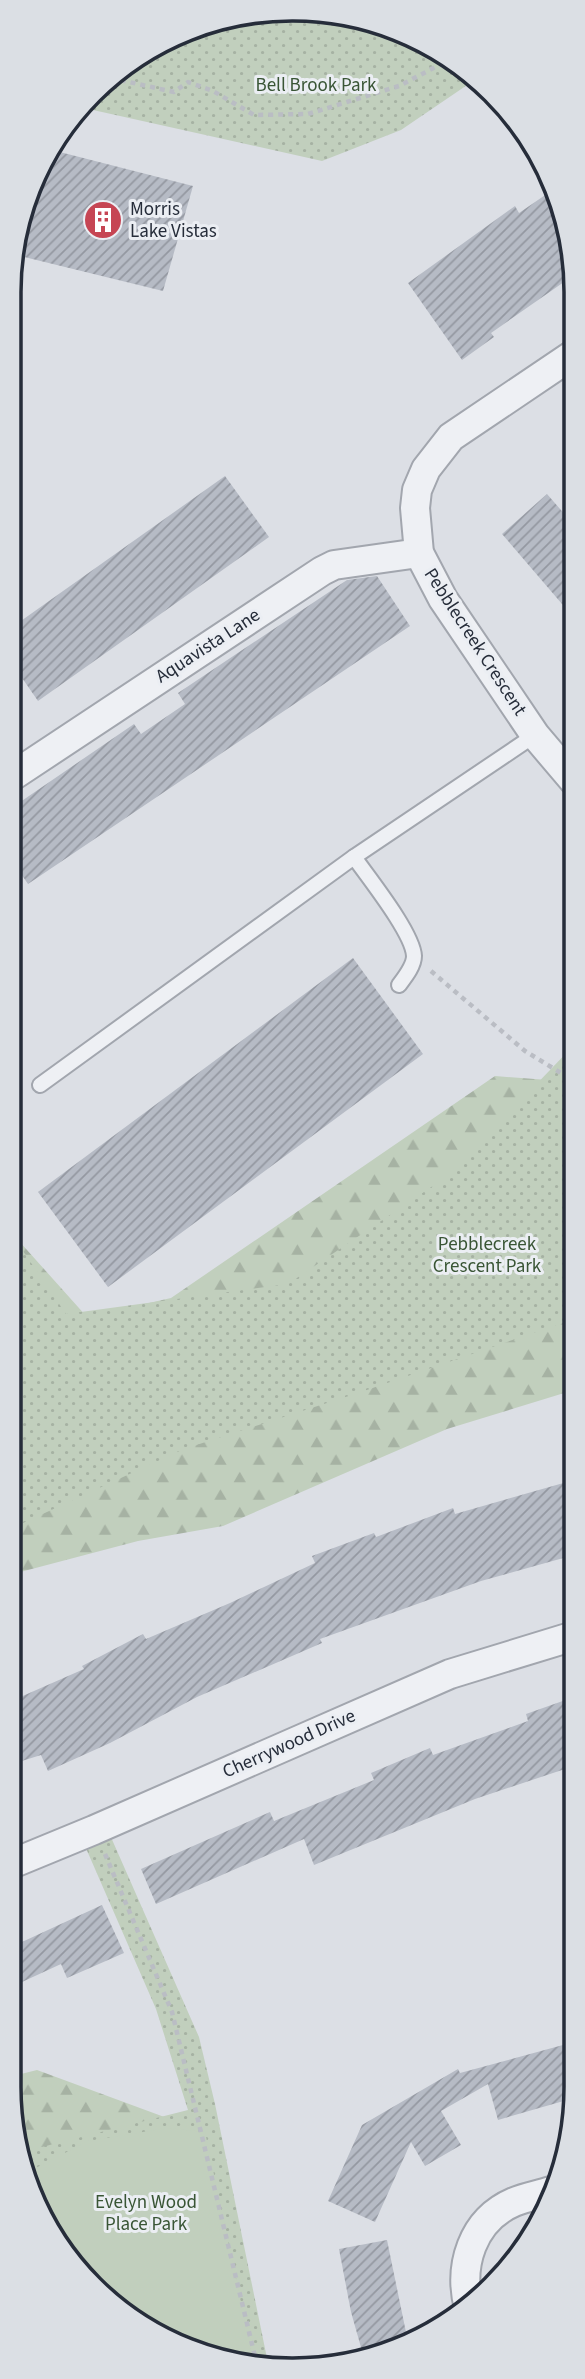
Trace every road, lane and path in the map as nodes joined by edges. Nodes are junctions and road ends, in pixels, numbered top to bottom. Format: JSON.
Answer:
{"nodes":[{"id":1,"x":440,"y":65,"type":"edge"},
{"id":2,"x":122,"y":81,"type":"edge"},
{"id":3,"x":564,"y":361,"type":"edge"},
{"id":4,"x":419,"y":553,"type":"junction"},
{"id":5,"x":535,"y":734,"type":"junction"},
{"id":6,"x":21,"y":769,"type":"edge"},
{"id":7,"x":564,"y":769,"type":"edge"},
{"id":8,"x":354,"y":857,"type":"junction"},
{"id":9,"x":414,"y":956,"type":"junction"},
{"id":10,"x":399,"y":985,"type":"dead end"},
{"id":11,"x":564,"y":1075,"type":"edge"},
{"id":12,"x":40,"y":1084,"type":"dead end"},
{"id":13,"x":564,"y":1639,"type":"edge"},
{"id":14,"x":94,"y":1830,"type":"junction"},
{"id":15,"x":21,"y":1860,"type":"edge"},
{"id":16,"x":541,"y":2194,"type":"edge"},
{"id":17,"x":466,"y":2296,"type":"edge"},
{"id":18,"x":255,"y":2356,"type":"edge"}],
"edges":[{"from":1,"to":2,"type":"path"},
{"from":3,"to":4,"type":"street","name":"Pebblecreek Crescent"},
{"from":4,"to":5,"type":"street","name":"Pebblecreek Crescent"},
{"from":4,"to":6,"type":"street","name":"Aquavista Lane"},
{"from":5,"to":7,"type":"street","name":"Pebblecreek Crescent"},
{"from":5,"to":8,"type":"lane"},
{"from":8,"to":9,"type":"lane"},
{"from":8,"to":12,"type":"lane"},
{"from":9,"to":10,"type":"lane"},
{"from":9,"to":11,"type":"path"},
{"from":13,"to":14,"type":"street","name":"Cherrywood Drive"},
{"from":14,"to":15,"type":"street","name":"Cherrywood Drive"},
{"from":14,"to":18,"type":"path"},
{"from":16,"to":17,"type":"street"}]}
